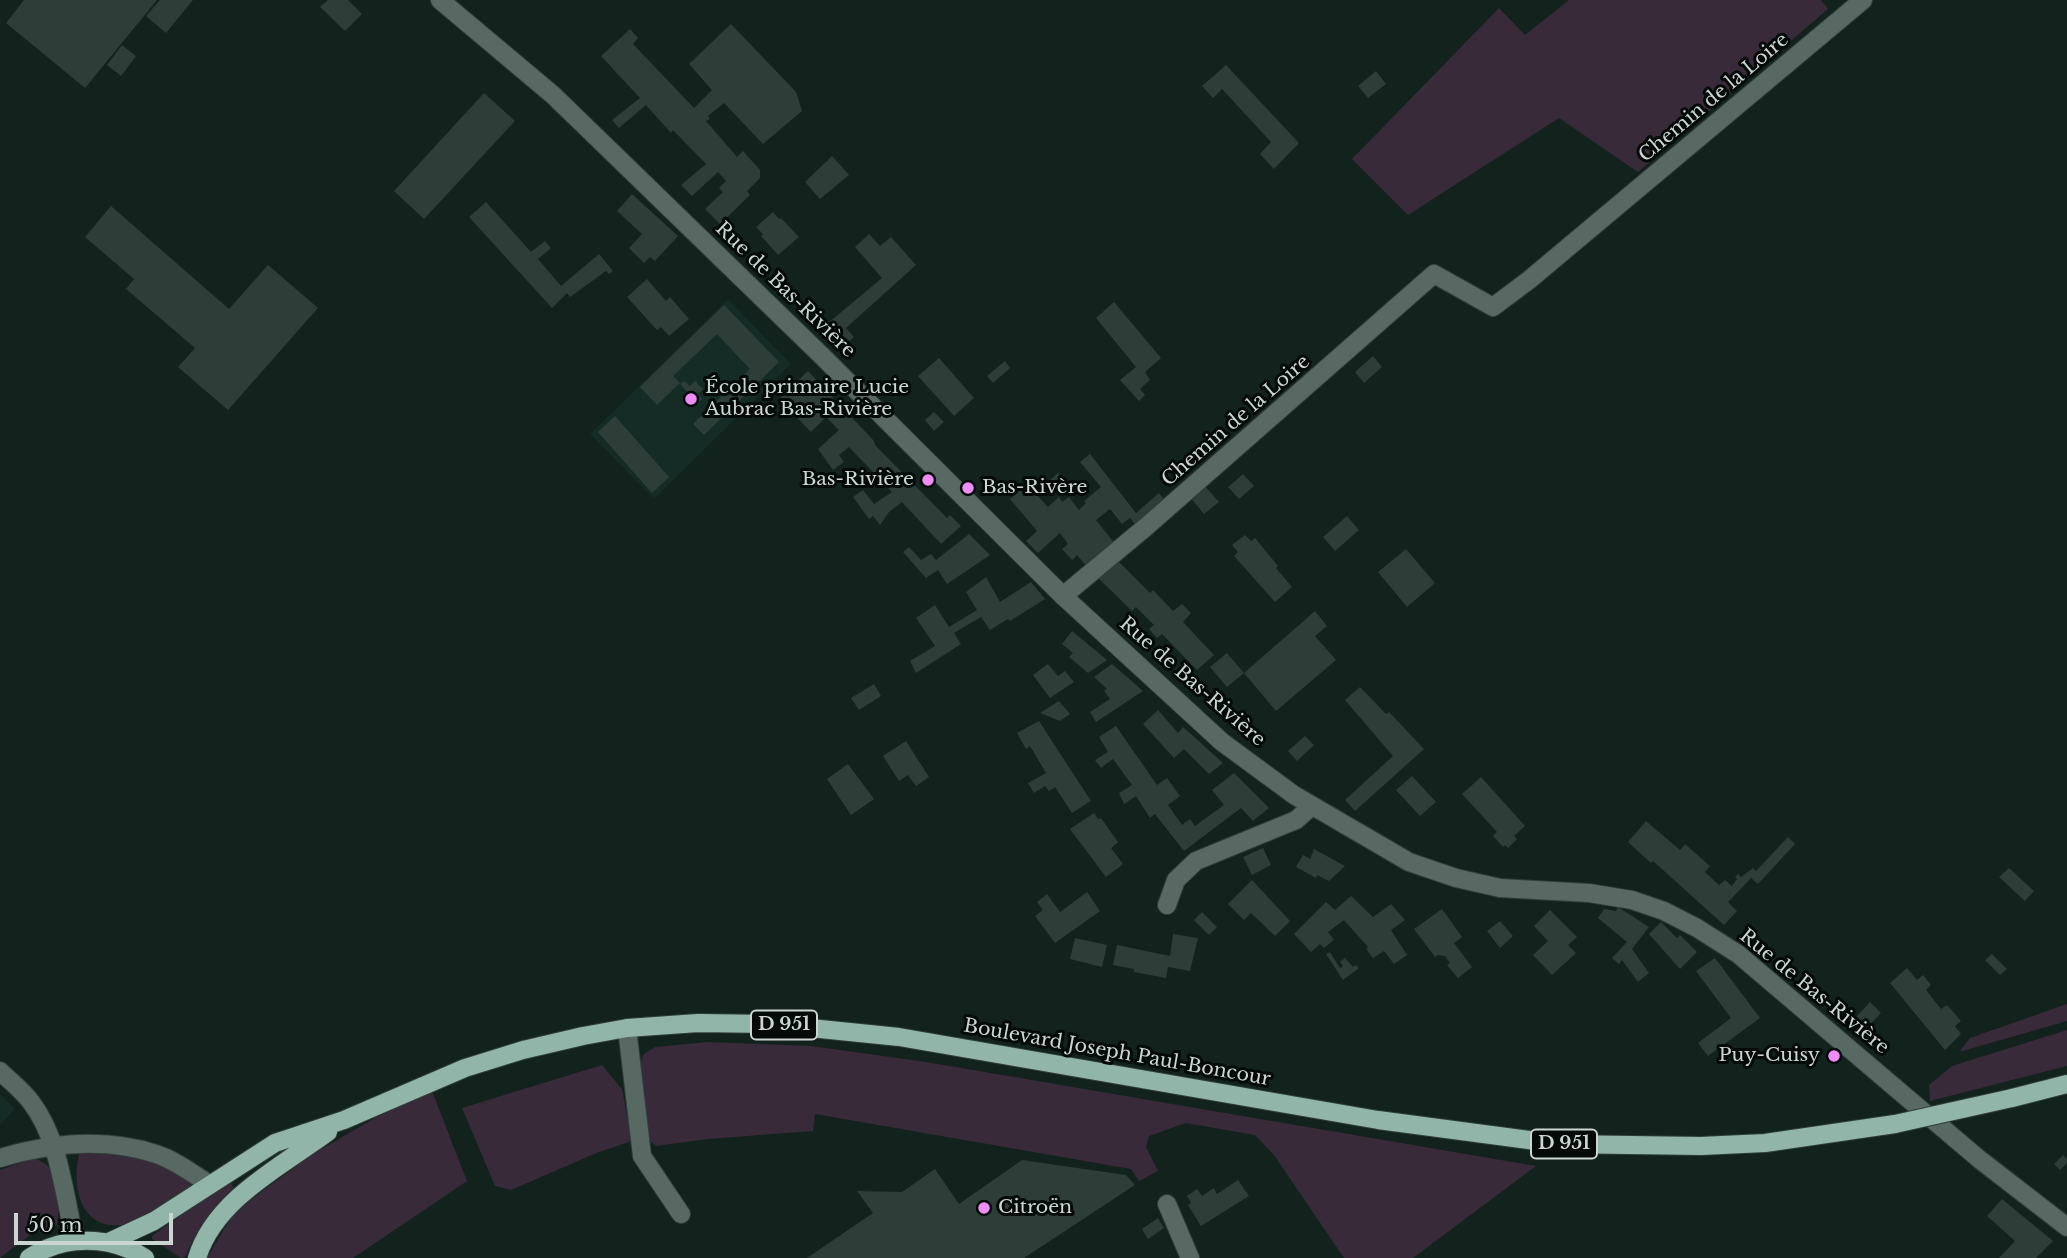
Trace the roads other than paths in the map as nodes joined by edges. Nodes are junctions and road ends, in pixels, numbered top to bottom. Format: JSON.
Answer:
{"nodes":[{"id":1,"x":440,"y":0,"type":"edge"},
{"id":2,"x":1854,"y":3,"type":"edge"},
{"id":3,"x":1063,"y":596,"type":"junction"},
{"id":4,"x":1311,"y":806,"type":"junction"},
{"id":5,"x":1167,"y":905,"type":"dead end"},
{"id":6,"x":627,"y":1028,"type":"junction"},
{"id":7,"x":0,"y":1072,"type":"edge"},
{"id":8,"x":2067,"y":1084,"type":"edge"},
{"id":9,"x":344,"y":1120,"type":"junction"},
{"id":10,"x":53,"y":1147,"type":"junction"},
{"id":11,"x":0,"y":1158,"type":"edge"},
{"id":12,"x":209,"y":1184,"type":"junction"},
{"id":13,"x":1167,"y":1204,"type":"dead end"},
{"id":14,"x":681,"y":1213,"type":"dead end"},
{"id":15,"x":2067,"y":1227,"type":"edge"},
{"id":16,"x":75,"y":1241,"type":"junction"},
{"id":17,"x":109,"y":1242,"type":"junction"},
{"id":18,"x":29,"y":1258,"type":"edge"},
{"id":19,"x":145,"y":1258,"type":"edge"},
{"id":20,"x":197,"y":1258,"type":"edge"},
{"id":21,"x":1190,"y":1258,"type":"edge"}],
"edges":[{"from":1,"to":3,"type":"street","name":"Rue de Bas-Rivière"},
{"from":2,"to":3,"type":"street","name":"Chemin de la Loire"},
{"from":3,"to":4,"type":"street","name":"Rue de Bas-Rivière"},
{"from":4,"to":5,"type":"street"},
{"from":4,"to":15,"type":"street","name":"Rue de Bas-Rivière"},
{"from":6,"to":8,"type":"main road","name":"Boulevard Joseph Paul-Boncour","number":"D 951","bridge":true},
{"from":6,"to":9,"type":"main road","name":"Boulevard Joseph Paul-Boncour","number":"D 951"},
{"from":6,"to":14,"type":"street"},
{"from":7,"to":10,"type":"street"},
{"from":9,"to":12,"type":"main road","name":"Boulevard Joseph Paul-Boncour","number":"D 951"},
{"from":9,"to":20,"type":"main road","name":"Boulevard Joseph Paul-Boncour","number":"D 951"},
{"from":10,"to":11,"type":"street"},
{"from":10,"to":12,"type":"street"},
{"from":10,"to":16,"type":"street"},
{"from":12,"to":17,"type":"main road","name":"Boulevard Joseph Paul-Boncour","number":"D 951"},
{"from":13,"to":21,"type":"street"},
{"from":16,"to":17,"type":"main road"},
{"from":16,"to":18,"type":"main road"},
{"from":17,"to":19,"type":"main road"}]}
